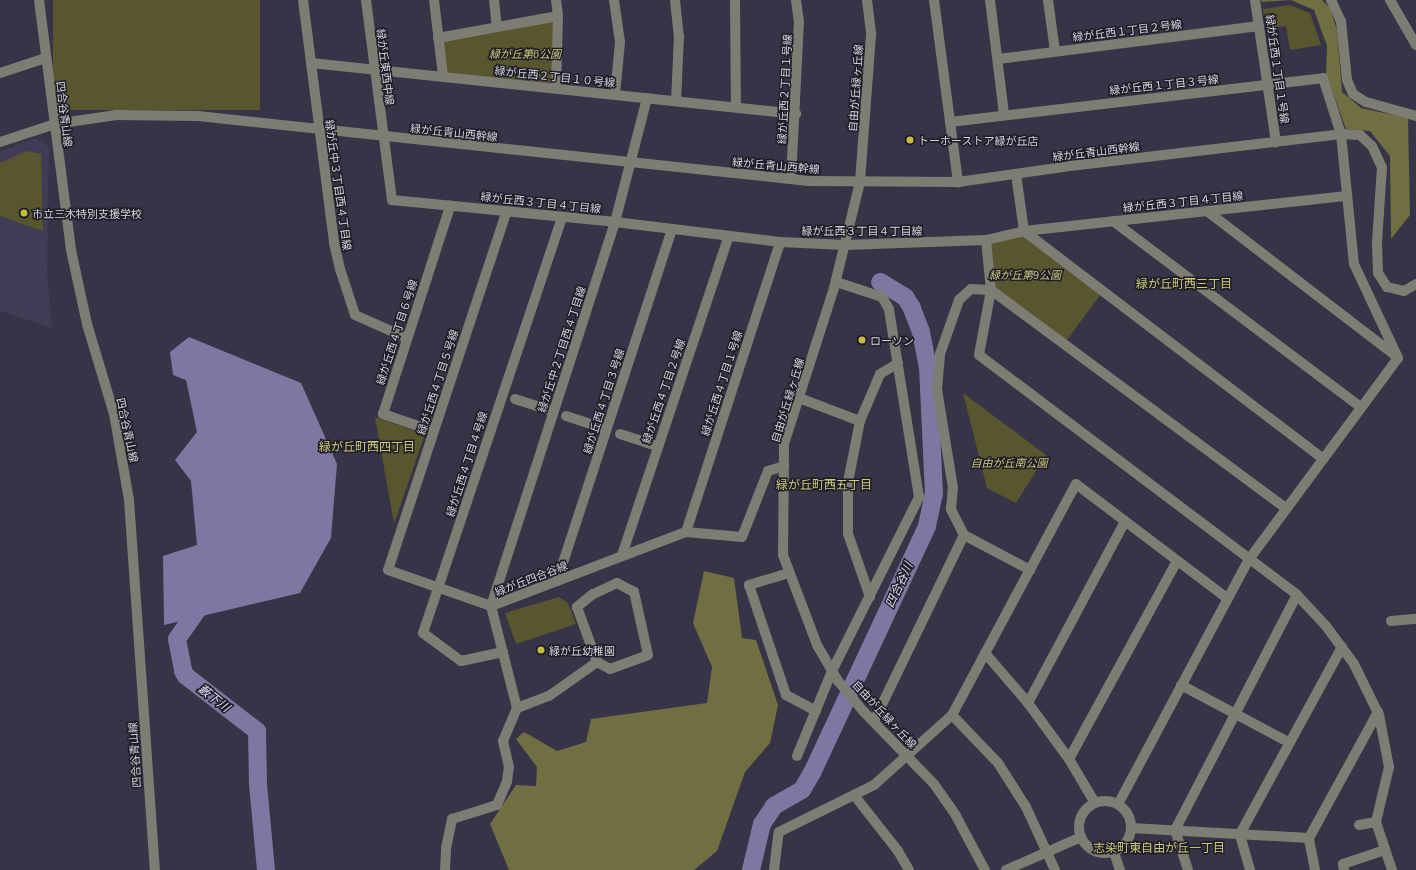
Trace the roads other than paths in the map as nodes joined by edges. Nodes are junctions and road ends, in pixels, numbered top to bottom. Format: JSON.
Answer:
{"nodes":[{"id":1,"x":39,"y":0,"type":"edge"},
{"id":2,"x":303,"y":0,"type":"edge"},
{"id":3,"x":366,"y":0,"type":"edge"},
{"id":4,"x":434,"y":0,"type":"edge"},
{"id":5,"x":494,"y":0,"type":"edge"},
{"id":6,"x":556,"y":0,"type":"edge"},
{"id":7,"x":614,"y":0,"type":"edge"},
{"id":8,"x":675,"y":0,"type":"edge"},
{"id":9,"x":735,"y":0,"type":"edge"},
{"id":10,"x":796,"y":0,"type":"edge"},
{"id":11,"x":866,"y":0,"type":"edge"},
{"id":12,"x":934,"y":0,"type":"edge"},
{"id":13,"x":990,"y":0,"type":"edge"},
{"id":14,"x":1048,"y":0,"type":"edge"},
{"id":15,"x":1255,"y":0,"type":"edge"},
{"id":16,"x":1331,"y":0,"type":"edge"},
{"id":17,"x":1390,"y":0,"type":"edge"},
{"id":18,"x":558,"y":16,"type":"junction"},
{"id":19,"x":1259,"y":26,"type":"junction"},
{"id":20,"x":497,"y":27,"type":"junction"},
{"id":21,"x":438,"y":38,"type":"junction"},
{"id":22,"x":1416,"y":45,"type":"edge"},
{"id":23,"x":1054,"y":51,"type":"junction"},
{"id":24,"x":46,"y":58,"type":"junction"},
{"id":25,"x":998,"y":59,"type":"junction"},
{"id":26,"x":311,"y":62,"type":"junction"},
{"id":27,"x":374,"y":69,"type":"junction"},
{"id":28,"x":0,"y":73,"type":"edge"},
{"id":29,"x":443,"y":76,"type":"junction"},
{"id":30,"x":1268,"y":84,"type":"junction"},
{"id":31,"x":556,"y":88,"type":"junction"},
{"id":32,"x":615,"y":94,"type":"junction"},
{"id":33,"x":647,"y":98,"type":"junction"},
{"id":34,"x":676,"y":101,"type":"junction"},
{"id":35,"x":736,"y":107,"type":"junction"},
{"id":36,"x":796,"y":114,"type":"junction"},
{"id":37,"x":1004,"y":114,"type":"junction"},
{"id":38,"x":1416,"y":116,"type":"edge"},
{"id":39,"x":950,"y":122,"type":"junction"},
{"id":40,"x":55,"y":124,"type":"junction"},
{"id":41,"x":319,"y":130,"type":"junction"},
{"id":42,"x":1341,"y":134,"type":"junction"},
{"id":43,"x":383,"y":137,"type":"junction"},
{"id":44,"x":0,"y":142,"type":"edge"},
{"id":45,"x":1276,"y":142,"type":"junction"},
{"id":46,"x":630,"y":162,"type":"junction"},
{"id":47,"x":1016,"y":174,"type":"junction"},
{"id":48,"x":790,"y":180,"type":"junction"},
{"id":49,"x":860,"y":182,"type":"junction"},
{"id":50,"x":958,"y":182,"type":"junction"},
{"id":51,"x":1347,"y":196,"type":"junction"},
{"id":52,"x":450,"y":206,"type":"junction"},
{"id":53,"x":507,"y":211,"type":"junction"},
{"id":54,"x":1207,"y":211,"type":"junction"},
{"id":55,"x":562,"y":217,"type":"junction"},
{"id":56,"x":1113,"y":221,"type":"junction"},
{"id":57,"x":615,"y":222,"type":"junction"},
{"id":58,"x":672,"y":229,"type":"junction"},
{"id":59,"x":1024,"y":231,"type":"junction"},
{"id":60,"x":729,"y":236,"type":"junction"},
{"id":61,"x":986,"y":240,"type":"junction"},
{"id":62,"x":780,"y":242,"type":"junction"},
{"id":63,"x":845,"y":245,"type":"junction"},
{"id":64,"x":836,"y":282,"type":"junction"},
{"id":65,"x":1416,"y":284,"type":"edge"},
{"id":66,"x":991,"y":290,"type":"junction"},
{"id":67,"x":407,"y":338,"type":"junction"},
{"id":68,"x":1398,"y":358,"type":"junction"},
{"id":69,"x":898,"y":363,"type":"junction"},
{"id":70,"x":799,"y":398,"type":"junction"},
{"id":71,"x":515,"y":399,"type":"dead end"},
{"id":72,"x":1361,"y":407,"type":"junction"},
{"id":73,"x":553,"y":411,"type":"junction"},
{"id":74,"x":566,"y":416,"type":"dead end"},
{"id":75,"x":860,"y":421,"type":"junction"},
{"id":76,"x":606,"y":429,"type":"junction"},
{"id":77,"x":433,"y":431,"type":"junction"},
{"id":78,"x":620,"y":434,"type":"dead end"},
{"id":79,"x":658,"y":446,"type":"junction"},
{"id":80,"x":1323,"y":459,"type":"junction"},
{"id":81,"x":784,"y":466,"type":"junction"},
{"id":82,"x":1286,"y":508,"type":"junction"},
{"id":83,"x":1125,"y":521,"type":"junction"},
{"id":84,"x":686,"y":532,"type":"junction"},
{"id":85,"x":964,"y":535,"type":"junction"},
{"id":86,"x":622,"y":555,"type":"junction"},
{"id":87,"x":1249,"y":559,"type":"junction"},
{"id":88,"x":1177,"y":561,"type":"junction"},
{"id":89,"x":1030,"y":570,"type":"junction"},
{"id":90,"x":789,"y":573,"type":"junction"},
{"id":91,"x":557,"y":581,"type":"junction"},
{"id":92,"x":438,"y":588,"type":"junction"},
{"id":93,"x":1297,"y":595,"type":"junction"},
{"id":94,"x":870,"y":597,"type":"junction"},
{"id":95,"x":1227,"y":598,"type":"junction"},
{"id":96,"x":491,"y":606,"type":"junction"},
{"id":97,"x":1416,"y":619,"type":"edge"},
{"id":98,"x":1392,"y":621,"type":"dead end"},
{"id":99,"x":1342,"y":647,"type":"junction"},
{"id":100,"x":503,"y":652,"type":"junction"},
{"id":101,"x":985,"y":653,"type":"junction"},
{"id":102,"x":597,"y":662,"type":"junction"},
{"id":103,"x":832,"y":671,"type":"junction"},
{"id":104,"x":1181,"y":685,"type":"junction"},
{"id":105,"x":1028,"y":703,"type":"junction"},
{"id":106,"x":517,"y":708,"type":"junction"},
{"id":107,"x":816,"y":710,"type":"junction"},
{"id":108,"x":1378,"y":712,"type":"junction"},
{"id":109,"x":1236,"y":713,"type":"junction"},
{"id":110,"x":952,"y":715,"type":"junction"},
{"id":111,"x":874,"y":721,"type":"junction"},
{"id":112,"x":1290,"y":743,"type":"junction"},
{"id":113,"x":907,"y":754,"type":"junction"},
{"id":114,"x":797,"y":756,"type":"dead end"},
{"id":115,"x":1068,"y":759,"type":"junction"},
{"id":116,"x":854,"y":795,"type":"junction"},
{"id":117,"x":1095,"y":803,"type":"junction"},
{"id":118,"x":1118,"y":804,"type":"junction"},
{"id":119,"x":1376,"y":822,"type":"junction"},
{"id":120,"x":1359,"y":825,"type":"dead end"},
{"id":121,"x":1131,"y":828,"type":"junction"},
{"id":122,"x":1175,"y":830,"type":"junction"},
{"id":123,"x":1240,"y":834,"type":"junction"},
{"id":124,"x":1081,"y":837,"type":"junction"},
{"id":125,"x":1309,"y":838,"type":"junction"},
{"id":126,"x":1385,"y":850,"type":"junction"},
{"id":127,"x":1048,"y":852,"type":"junction"},
{"id":128,"x":1114,"y":852,"type":"junction"},
{"id":129,"x":155,"y":870,"type":"edge"},
{"id":130,"x":446,"y":870,"type":"edge"},
{"id":131,"x":774,"y":870,"type":"edge"},
{"id":132,"x":909,"y":870,"type":"edge"},
{"id":133,"x":985,"y":870,"type":"edge"},
{"id":134,"x":1006,"y":870,"type":"edge"},
{"id":135,"x":1055,"y":870,"type":"edge"},
{"id":136,"x":1120,"y":870,"type":"edge"},
{"id":137,"x":1188,"y":870,"type":"edge"},
{"id":138,"x":1250,"y":870,"type":"edge"},
{"id":139,"x":1315,"y":870,"type":"edge"},
{"id":140,"x":1344,"y":870,"type":"edge"},
{"id":141,"x":1392,"y":870,"type":"edge"}],
"edges":[{"from":1,"to":24,"type":"street","name":"四合谷青山線"},
{"from":2,"to":26,"type":"street","name":"緑が丘中３丁目西４丁目線"},
{"from":3,"to":27,"type":"street","name":"緑が丘東西中線"},
{"from":4,"to":21,"type":"street"},
{"from":5,"to":20,"type":"street"},
{"from":6,"to":18,"type":"street"},
{"from":7,"to":32,"type":"street"},
{"from":8,"to":34,"type":"street"},
{"from":9,"to":35,"type":"street"},
{"from":10,"to":36,"type":"street","name":"緑が丘西２丁目１号線"},
{"from":11,"to":49,"type":"street","name":"自由が丘緑ヶ丘線"},
{"from":12,"to":39,"type":"street"},
{"from":13,"to":25,"type":"street"},
{"from":14,"to":23,"type":"street"},
{"from":15,"to":19,"type":"street","name":"緑が丘西１丁目１号線"},
{"from":16,"to":38,"type":"street"},
{"from":17,"to":22,"type":"street"},
{"from":18,"to":20,"type":"street"},
{"from":18,"to":31,"type":"street"},
{"from":19,"to":23,"type":"street","name":"緑が丘西１丁目２号線"},
{"from":19,"to":30,"type":"street","name":"緑が丘西１丁目１号線"},
{"from":20,"to":21,"type":"street"},
{"from":21,"to":29,"type":"street"},
{"from":23,"to":25,"type":"street","name":"緑が丘西１丁目２号線"},
{"from":24,"to":28,"type":"street"},
{"from":24,"to":40,"type":"street","name":"四合谷青山線"},
{"from":25,"to":37,"type":"street"},
{"from":26,"to":27,"type":"street","name":"緑が丘西２丁目１０号線"},
{"from":26,"to":41,"type":"street","name":"緑が丘中３丁目西４丁目線"},
{"from":27,"to":29,"type":"street","name":"緑が丘西２丁目１０号線"},
{"from":27,"to":43,"type":"street","name":"緑が丘東西中線"},
{"from":29,"to":31,"type":"street","name":"緑が丘西２丁目１０号線"},
{"from":30,"to":37,"type":"street","name":"緑が丘西１丁目３号線"},
{"from":30,"to":42,"type":"street","name":"緑が丘西１丁目３号線"},
{"from":30,"to":45,"type":"street","name":"緑が丘西１丁目１号線"},
{"from":31,"to":32,"type":"street","name":"緑が丘西２丁目１０号線"},
{"from":32,"to":33,"type":"street","name":"緑が丘西２丁目１０号線"},
{"from":33,"to":34,"type":"street","name":"緑が丘西２丁目１０号線"},
{"from":33,"to":46,"type":"street","name":"緑が丘中２丁目西４丁目線"},
{"from":34,"to":35,"type":"street","name":"緑が丘西２丁目１０号線"},
{"from":35,"to":36,"type":"street","name":"緑が丘西２丁目１０号線"},
{"from":36,"to":48,"type":"street","name":"緑が丘西２丁目１号線"},
{"from":37,"to":39,"type":"street","name":"緑が丘西１丁目３号線"},
{"from":39,"to":50,"type":"street"},
{"from":40,"to":41,"type":"street","name":"緑が丘青山西幹線"},
{"from":40,"to":44,"type":"street","name":"緑が丘青山西幹線"},
{"from":40,"to":129,"type":"street","name":"四合谷青山線"},
{"from":41,"to":43,"type":"street","name":"緑が丘青山西幹線"},
{"from":41,"to":67,"type":"street","name":"緑が丘中３丁目西４丁目線"},
{"from":42,"to":45,"type":"street","name":"緑が丘青山西幹線"},
{"from":42,"to":51,"type":"street"},
{"from":42,"to":65,"type":"street","name":"緑が丘青山西幹線"},
{"from":43,"to":46,"type":"street","name":"緑が丘青山西幹線"},
{"from":43,"to":52,"type":"street","name":"緑が丘西３丁目４丁目線"},
{"from":45,"to":47,"type":"street","name":"緑が丘青山西幹線"},
{"from":46,"to":48,"type":"street","name":"緑が丘青山西幹線"},
{"from":46,"to":57,"type":"street","name":"緑が丘中２丁目西４丁目線"},
{"from":47,"to":50,"type":"street","name":"緑が丘青山西幹線"},
{"from":47,"to":59,"type":"street"},
{"from":48,"to":49,"type":"street","name":"緑が丘青山西幹線"},
{"from":49,"to":50,"type":"street","name":"緑が丘青山西幹線"},
{"from":49,"to":63,"type":"street","name":"自由が丘緑ヶ丘線"},
{"from":51,"to":54,"type":"street","name":"緑が丘西３丁目４丁目線"},
{"from":51,"to":68,"type":"street"},
{"from":52,"to":53,"type":"street","name":"緑が丘西３丁目４丁目線"},
{"from":52,"to":67,"type":"street","name":"緑が丘西４丁目６号線"},
{"from":53,"to":55,"type":"street","name":"緑が丘西３丁目４丁目線"},
{"from":53,"to":77,"type":"street","name":"緑が丘西４丁目５号線"},
{"from":54,"to":56,"type":"street","name":"緑が丘西３丁目４丁目線"},
{"from":54,"to":68,"type":"street"},
{"from":55,"to":57,"type":"street","name":"緑が丘西３丁目４丁目線"},
{"from":55,"to":92,"type":"street","name":"緑が丘西４丁目４号線"},
{"from":56,"to":59,"type":"street","name":"緑が丘西３丁目４丁目線"},
{"from":56,"to":72,"type":"street"},
{"from":57,"to":58,"type":"street","name":"緑が丘西３丁目４丁目線"},
{"from":57,"to":73,"type":"street","name":"緑が丘中２丁目西４丁目線"},
{"from":58,"to":60,"type":"street","name":"緑が丘西３丁目４丁目線"},
{"from":58,"to":76,"type":"street","name":"緑が丘西４丁目３号線"},
{"from":59,"to":61,"type":"street","name":"緑が丘西３丁目４丁目線"},
{"from":59,"to":80,"type":"street"},
{"from":60,"to":62,"type":"street","name":"緑が丘西３丁目４丁目線"},
{"from":60,"to":79,"type":"street","name":"緑が丘西４丁目２号線"},
{"from":61,"to":63,"type":"street","name":"緑が丘西３丁目４丁目線"},
{"from":61,"to":66,"type":"street"},
{"from":62,"to":63,"type":"street","name":"緑が丘西３丁目４丁目線"},
{"from":62,"to":84,"type":"street","name":"緑が丘西４丁目１号線"},
{"from":63,"to":64,"type":"street","name":"自由が丘緑ヶ丘線"},
{"from":64,"to":69,"type":"street"},
{"from":64,"to":70,"type":"street","name":"自由が丘緑ヶ丘線"},
{"from":66,"to":82,"type":"street"},
{"from":66,"to":85,"type":"street"},
{"from":66,"to":87,"type":"street"},
{"from":67,"to":77,"type":"street","name":"緑が丘西４丁目６号線"},
{"from":68,"to":72,"type":"street"},
{"from":69,"to":75,"type":"street"},
{"from":69,"to":94,"type":"street"},
{"from":70,"to":75,"type":"street"},
{"from":70,"to":81,"type":"street","name":"自由が丘緑ヶ丘線"},
{"from":71,"to":73,"type":"street"},
{"from":72,"to":80,"type":"street"},
{"from":73,"to":96,"type":"street","name":"緑が丘中２丁目西４丁目線"},
{"from":74,"to":76,"type":"street"},
{"from":75,"to":94,"type":"street"},
{"from":76,"to":91,"type":"street","name":"緑が丘西４丁目３号線"},
{"from":77,"to":92,"type":"street","name":"緑が丘西４丁目５号線"},
{"from":78,"to":79,"type":"street"},
{"from":79,"to":86,"type":"street","name":"緑が丘西４丁目２号線"},
{"from":80,"to":82,"type":"street"},
{"from":81,"to":84,"type":"street","name":"緑が丘四合谷線"},
{"from":81,"to":90,"type":"street","name":"自由が丘緑ヶ丘線"},
{"from":82,"to":87,"type":"street"},
{"from":83,"to":88,"type":"street"},
{"from":83,"to":89,"type":"street"},
{"from":83,"to":105,"type":"street"},
{"from":84,"to":86,"type":"street","name":"緑が丘四合谷線"},
{"from":85,"to":89,"type":"street"},
{"from":85,"to":111,"type":"street"},
{"from":86,"to":91,"type":"street","name":"緑が丘四合谷線"},
{"from":87,"to":93,"type":"street"},
{"from":87,"to":95,"type":"street"},
{"from":88,"to":95,"type":"street"},
{"from":88,"to":115,"type":"street"},
{"from":89,"to":101,"type":"street"},
{"from":90,"to":103,"type":"street","name":"自由が丘緑ヶ丘線"},
{"from":90,"to":107,"type":"street"},
{"from":91,"to":96,"type":"street","name":"緑が丘四合谷線"},
{"from":92,"to":96,"type":"street","name":"緑が丘西４丁目５号線"},
{"from":92,"to":100,"type":"street","name":"緑が丘西４丁目４号線"},
{"from":93,"to":99,"type":"street"},
{"from":93,"to":109,"type":"street"},
{"from":94,"to":103,"type":"street"},
{"from":95,"to":104,"type":"street"},
{"from":96,"to":100,"type":"street","name":"緑が丘四合谷線"},
{"from":97,"to":98,"type":"street"},
{"from":99,"to":108,"type":"street"},
{"from":99,"to":112,"type":"street"},
{"from":100,"to":106,"type":"street","name":"緑が丘四合谷線"},
{"from":101,"to":105,"type":"street"},
{"from":101,"to":110,"type":"street"},
{"from":102,"to":102,"type":"street"},
{"from":102,"to":106,"type":"street"},
{"from":103,"to":107,"type":"street"},
{"from":103,"to":111,"type":"street","name":"自由が丘緑ヶ丘線"},
{"from":104,"to":109,"type":"street"},
{"from":104,"to":118,"type":"street"},
{"from":105,"to":115,"type":"street"},
{"from":106,"to":130,"type":"street"},
{"from":107,"to":114,"type":"street"},
{"from":108,"to":119,"type":"street"},
{"from":108,"to":125,"type":"street"},
{"from":109,"to":112,"type":"street"},
{"from":109,"to":122,"type":"street"},
{"from":110,"to":113,"type":"street"},
{"from":110,"to":127,"type":"street"},
{"from":111,"to":113,"type":"street","name":"自由が丘緑ヶ丘線"},
{"from":112,"to":123,"type":"street"},
{"from":113,"to":116,"type":"street"},
{"from":113,"to":133,"type":"street","name":"自由が丘緑ヶ丘線"},
{"from":115,"to":117,"type":"street"},
{"from":116,"to":131,"type":"street"},
{"from":116,"to":132,"type":"street"},
{"from":117,"to":118,"type":"street"},
{"from":117,"to":124,"type":"street"},
{"from":118,"to":121,"type":"street"},
{"from":119,"to":120,"type":"street"},
{"from":119,"to":126,"type":"street"},
{"from":121,"to":122,"type":"street"},
{"from":121,"to":128,"type":"street"},
{"from":122,"to":123,"type":"street"},
{"from":122,"to":137,"type":"street"},
{"from":123,"to":125,"type":"street"},
{"from":123,"to":138,"type":"street"},
{"from":124,"to":127,"type":"street"},
{"from":124,"to":128,"type":"street"},
{"from":125,"to":139,"type":"street"},
{"from":126,"to":140,"type":"street"},
{"from":126,"to":141,"type":"street"},
{"from":127,"to":134,"type":"street"},
{"from":127,"to":135,"type":"street"},
{"from":128,"to":136,"type":"street"}]}
